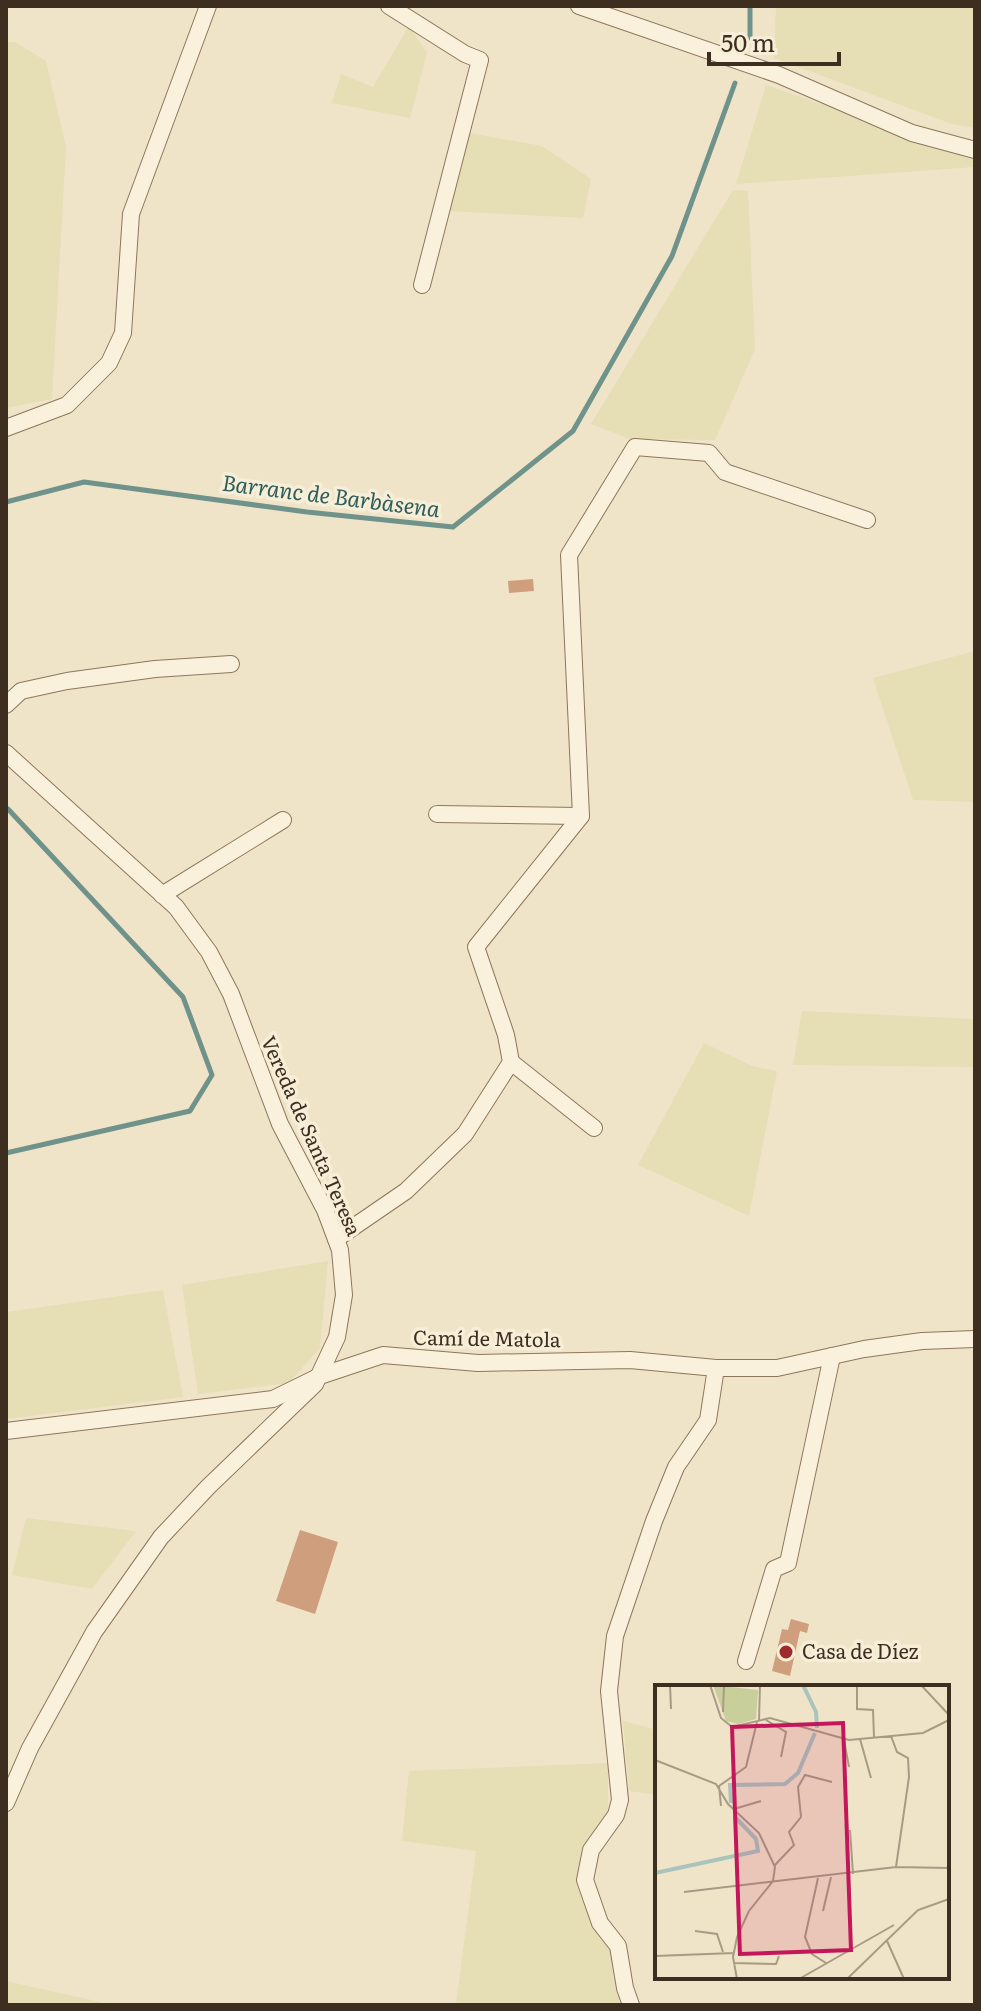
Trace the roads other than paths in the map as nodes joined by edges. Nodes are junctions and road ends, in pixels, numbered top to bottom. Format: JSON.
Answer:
{"nodes":[{"id":1,"x":208,"y":6,"type":"edge"},
{"id":2,"x":389,"y":6,"type":"edge"},
{"id":3,"x":579,"y":6,"type":"edge"},
{"id":4,"x":975,"y":150,"type":"edge"},
{"id":5,"x":422,"y":285,"type":"dead end"},
{"id":6,"x":6,"y":428,"type":"edge"},
{"id":7,"x":867,"y":520,"type":"dead end"},
{"id":8,"x":231,"y":664,"type":"dead end"},
{"id":9,"x":6,"y":705,"type":"edge"},
{"id":10,"x":6,"y":753,"type":"edge"},
{"id":11,"x":437,"y":814,"type":"dead end"},
{"id":12,"x":581,"y":816,"type":"junction"},
{"id":13,"x":283,"y":820,"type":"dead end"},
{"id":14,"x":162,"y":895,"type":"junction"},
{"id":15,"x":511,"y":1062,"type":"junction"},
{"id":16,"x":594,"y":1128,"type":"dead end"},
{"id":17,"x":336,"y":1239,"type":"junction"},
{"id":18,"x":975,"y":1339,"type":"edge"},
{"id":19,"x":832,"y":1356,"type":"junction"},
{"id":20,"x":716,"y":1368,"type":"junction"},
{"id":21,"x":320,"y":1376,"type":"junction"},
{"id":22,"x":6,"y":1431,"type":"edge"},
{"id":23,"x":746,"y":1661,"type":"dead end"},
{"id":24,"x":6,"y":1803,"type":"edge"},
{"id":25,"x":631,"y":2005,"type":"edge"}],
"edges":[{"from":1,"to":6,"type":"street"},
{"from":2,"to":5,"type":"street"},
{"from":3,"to":4,"type":"street"},
{"from":7,"to":12,"type":"street"},
{"from":8,"to":9,"type":"street"},
{"from":10,"to":14,"type":"street","name":"Vereda de Santa Teresa"},
{"from":11,"to":12,"type":"street"},
{"from":12,"to":15,"type":"street"},
{"from":13,"to":14,"type":"street"},
{"from":14,"to":17,"type":"street","name":"Vereda de Santa Teresa"},
{"from":15,"to":16,"type":"street"},
{"from":15,"to":17,"type":"street"},
{"from":17,"to":21,"type":"street","name":"Vereda de Santa Teresa"},
{"from":18,"to":19,"type":"street","name":"Camí de Matola"},
{"from":19,"to":20,"type":"street","name":"Camí de Matola"},
{"from":19,"to":23,"type":"street"},
{"from":20,"to":21,"type":"street","name":"Camí de Matola"},
{"from":20,"to":25,"type":"street"},
{"from":21,"to":22,"type":"street","name":"Camí de Matola"},
{"from":21,"to":24,"type":"street","name":"Vereda de Santa Teresa"}]}
